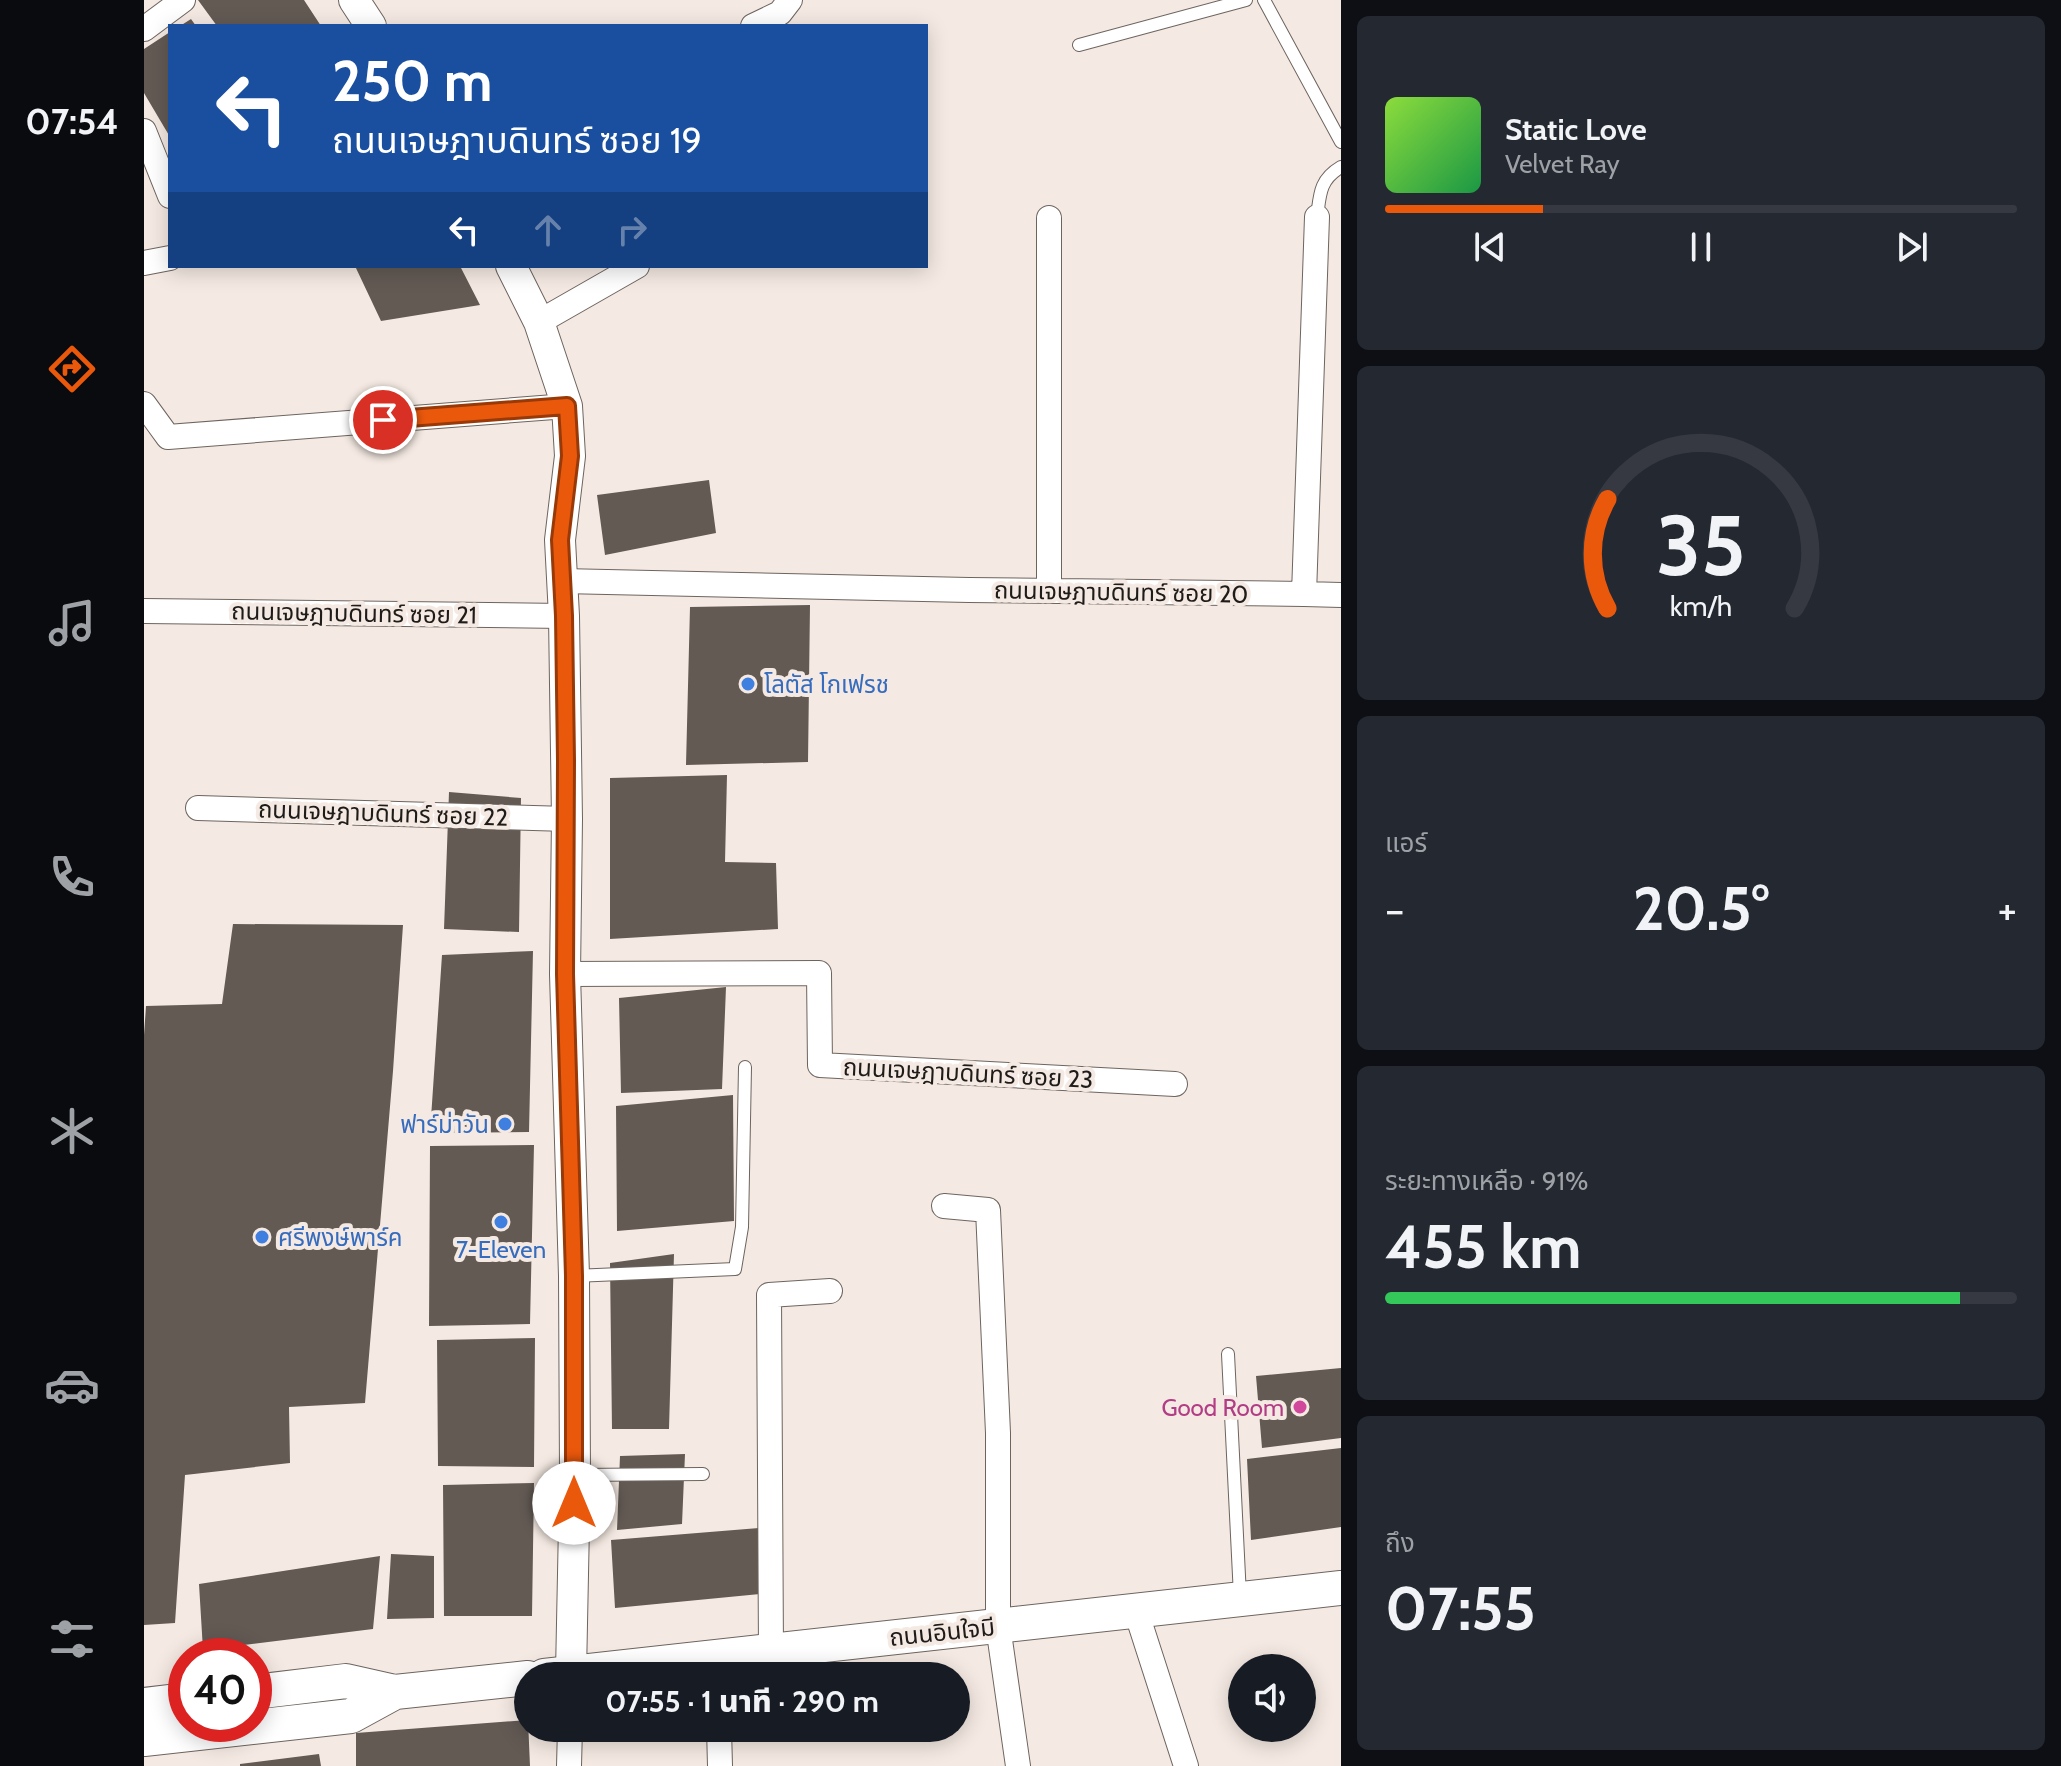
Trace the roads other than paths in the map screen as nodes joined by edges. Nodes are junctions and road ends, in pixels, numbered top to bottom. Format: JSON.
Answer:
{"nodes":[{"id":1,"x":183,"y":0,"type":"edge"},
{"id":2,"x":354,"y":0,"type":"edge"},
{"id":3,"x":790,"y":0,"type":"edge"},
{"id":4,"x":1246,"y":0,"type":"edge"},
{"id":5,"x":1264,"y":0,"type":"edge"},
{"id":6,"x":370,"y":24,"type":"edge"},
{"id":7,"x":757,"y":24,"type":"edge"},
{"id":8,"x":144,"y":29,"type":"edge"},
{"id":9,"x":1079,"y":45,"type":"dead end"},
{"id":10,"x":144,"y":131,"type":"edge"},
{"id":11,"x":1341,"y":142,"type":"edge"},
{"id":12,"x":1341,"y":167,"type":"edge"},
{"id":13,"x":168,"y":191,"type":"edge"},
{"id":14,"x":1317,"y":217,"type":"joint"},
{"id":15,"x":1049,"y":218,"type":"dead end"},
{"id":16,"x":168,"y":258,"type":"edge"},
{"id":17,"x":144,"y":263,"type":"edge"},
{"id":18,"x":512,"y":268,"type":"edge"},
{"id":19,"x":634,"y":268,"type":"edge"},
{"id":20,"x":539,"y":322,"type":"junction"},
{"id":21,"x":144,"y":404,"type":"edge"},
{"id":22,"x":567,"y":406,"type":"junction"},
{"id":23,"x":562,"y":581,"type":"junction"},
{"id":24,"x":1049,"y":591,"type":"junction"},
{"id":25,"x":1304,"y":594,"type":"junction"},
{"id":26,"x":1341,"y":595,"type":"edge"},
{"id":27,"x":144,"y":611,"type":"edge"},
{"id":28,"x":564,"y":616,"type":"junction"},
{"id":29,"x":198,"y":808,"type":"dead end"},
{"id":30,"x":567,"y":819,"type":"junction"},
{"id":31,"x":565,"y":974,"type":"junction"},
{"id":32,"x":745,"y":1067,"type":"dead end"},
{"id":33,"x":1175,"y":1084,"type":"dead end"},
{"id":34,"x":944,"y":1206,"type":"dead end"},
{"id":35,"x":574,"y":1276,"type":"junction"},
{"id":36,"x":830,"y":1291,"type":"dead end"},
{"id":37,"x":1228,"y":1354,"type":"dead end"},
{"id":38,"x":703,"y":1474,"type":"dead end"},
{"id":39,"x":575,"y":1475,"type":"junction"},
{"id":40,"x":1341,"y":1588,"type":"edge"},
{"id":41,"x":1240,"y":1599,"type":"junction"},
{"id":42,"x":1136,"y":1611,"type":"junction"},
{"id":43,"x":998,"y":1626,"type":"junction"},
{"id":44,"x":771,"y":1651,"type":"junction"},
{"id":45,"x":563,"y":1662,"type":"edge"},
{"id":46,"x":732,"y":1662,"type":"edge"},
{"id":47,"x":514,"y":1679,"type":"edge"},
{"id":48,"x":272,"y":1690,"type":"edge"},
{"id":49,"x":395,"y":1692,"type":"junction"},
{"id":50,"x":168,"y":1702,"type":"edge"},
{"id":51,"x":144,"y":1705,"type":"edge"},
{"id":52,"x":144,"y":1739,"type":"edge"},
{"id":53,"x":570,"y":1742,"type":"edge"},
{"id":54,"x":719,"y":1742,"type":"edge"},
{"id":55,"x":569,"y":1766,"type":"edge"},
{"id":56,"x":720,"y":1766,"type":"edge"},
{"id":57,"x":1018,"y":1766,"type":"edge"},
{"id":58,"x":1186,"y":1766,"type":"edge"}],
"edges":[{"from":1,"to":8,"type":"street"},
{"from":2,"to":6,"type":"street"},
{"from":3,"to":7,"type":"street"},
{"from":4,"to":9,"type":"lane"},
{"from":5,"to":11,"type":"lane"},
{"from":10,"to":13,"type":"street"},
{"from":12,"to":14,"type":"lane"},
{"from":14,"to":25,"type":"street"},
{"from":15,"to":24,"type":"street"},
{"from":16,"to":17,"type":"street"},
{"from":18,"to":20,"type":"street"},
{"from":19,"to":20,"type":"street"},
{"from":20,"to":22,"type":"street"},
{"from":21,"to":22,"type":"street"},
{"from":22,"to":23,"type":"street"},
{"from":23,"to":24,"type":"street","name":"ถนนเจษฎาบดินทร์ ซอย 20"},
{"from":23,"to":28,"type":"street"},
{"from":24,"to":25,"type":"street","name":"ถนนเจษฎาบดินทร์ ซอย 20"},
{"from":25,"to":26,"type":"street","name":"ถนนเจษฎาบดินทร์ ซอย 20"},
{"from":27,"to":28,"type":"street","name":"ถนนเจษฎาบดินทร์ ซอย 21"},
{"from":28,"to":30,"type":"street"},
{"from":29,"to":30,"type":"street","name":"ถนนเจษฎาบดินทร์ ซอย 22"},
{"from":30,"to":31,"type":"street"},
{"from":31,"to":33,"type":"street","name":"ถนนเจษฎาบดินทร์ ซอย 23"},
{"from":31,"to":35,"type":"street"},
{"from":32,"to":35,"type":"lane"},
{"from":34,"to":43,"type":"street"},
{"from":35,"to":39,"type":"street"},
{"from":36,"to":44,"type":"street"},
{"from":37,"to":41,"type":"lane"},
{"from":38,"to":39,"type":"lane"},
{"from":39,"to":45,"type":"street"},
{"from":40,"to":41,"type":"main road","name":"ถนนอินใจมี"},
{"from":41,"to":42,"type":"main road","name":"ถนนอินใจมี"},
{"from":42,"to":43,"type":"main road","name":"ถนนอินใจมี"},
{"from":42,"to":58,"type":"street"},
{"from":43,"to":44,"type":"main road","name":"ถนนอินใจมี"},
{"from":43,"to":57,"type":"street"},
{"from":44,"to":46,"type":"main road","name":"ถนนอินใจมี"},
{"from":47,"to":49,"type":"main road"},
{"from":48,"to":49,"type":"main road"},
{"from":49,"to":52,"type":"main road"},
{"from":50,"to":51,"type":"main road"},
{"from":53,"to":55,"type":"street"},
{"from":54,"to":56,"type":"street"}]}
